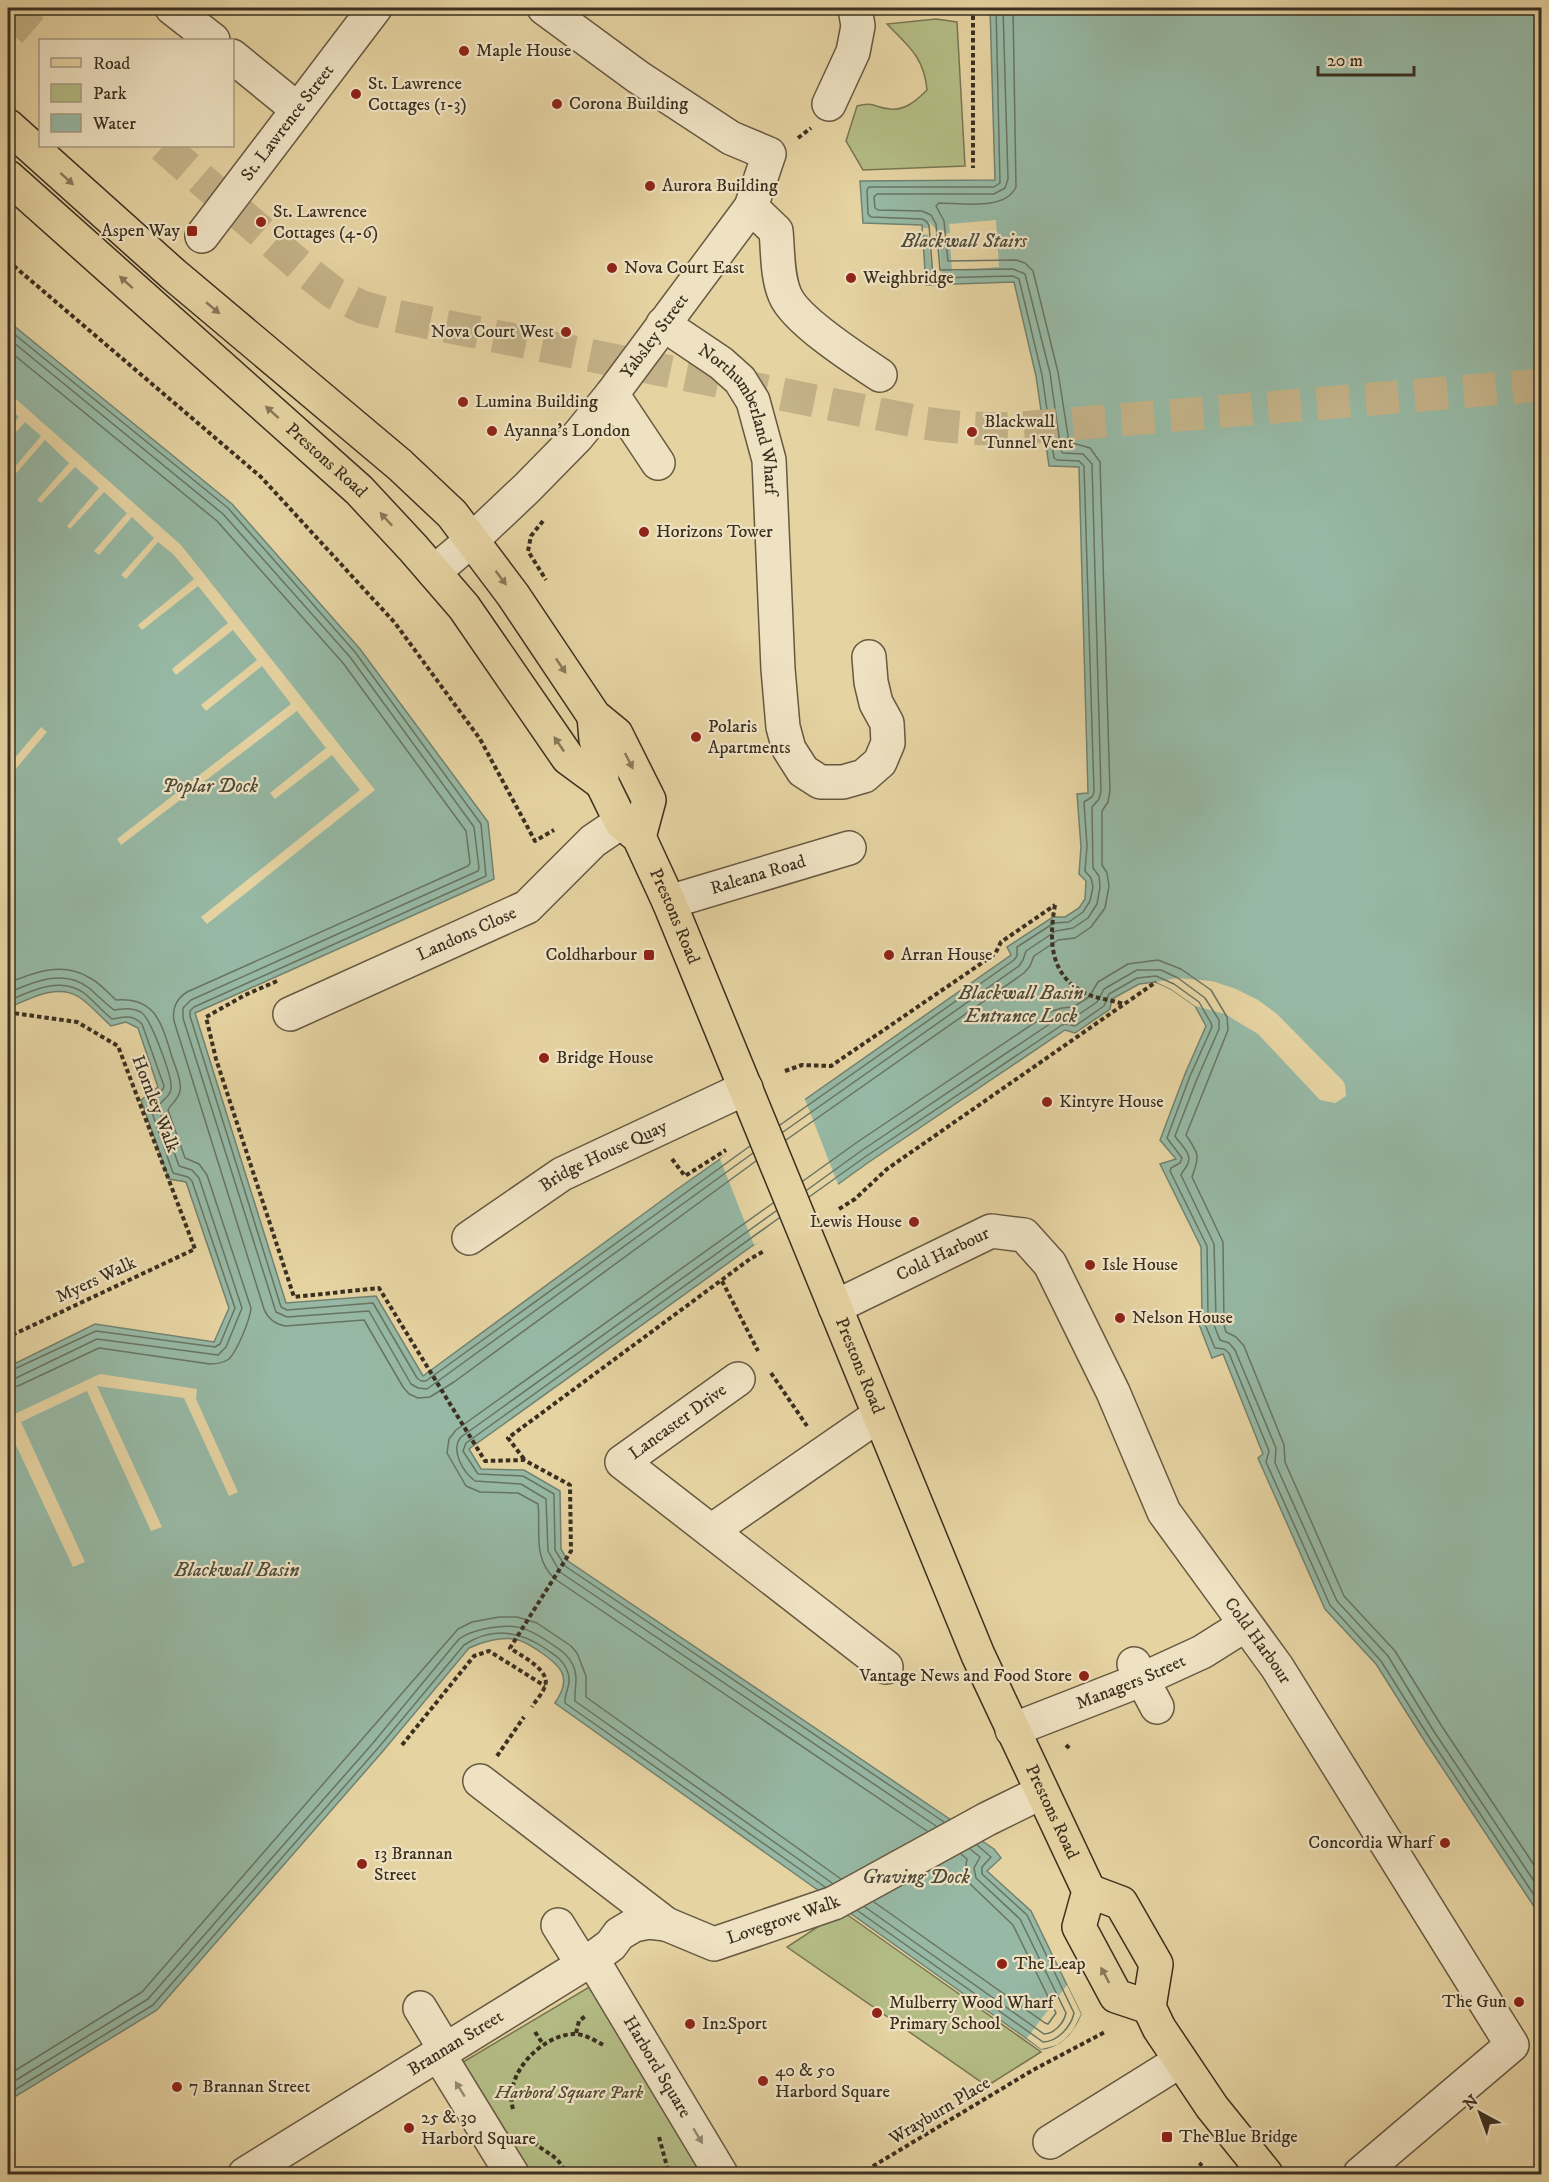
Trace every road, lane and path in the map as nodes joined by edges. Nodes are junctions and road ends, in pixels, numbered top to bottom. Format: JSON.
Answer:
{"nodes":[{"id":1,"x":172,"y":8,"type":"edge"},
{"id":2,"x":375,"y":8,"type":"edge"},
{"id":3,"x":544,"y":8,"type":"edge"},
{"id":4,"x":855,"y":8,"type":"edge"},
{"id":5,"x":949,"y":8,"type":"edge"},
{"id":6,"x":973,"y":9,"type":"edge"},
{"id":7,"x":212,"y":39,"type":"edge"},
{"id":8,"x":234,"y":58,"type":"edge"},
{"id":9,"x":830,"y":104,"type":"joint"},
{"id":10,"x":297,"y":109,"type":"junction"},
{"id":11,"x":8,"y":126,"type":"edge"},
{"id":12,"x":769,"y":154,"type":"junction"},
{"id":13,"x":973,"y":168,"type":"dead end"},
{"id":14,"x":8,"y":177,"type":"edge"},
{"id":15,"x":751,"y":207,"type":"junction"},
{"id":16,"x":202,"y":236,"type":"dead end"},
{"id":17,"x":8,"y":261,"type":"edge"},
{"id":18,"x":663,"y":324,"type":"junction"},
{"id":19,"x":880,"y":375,"type":"dead end"},
{"id":20,"x":612,"y":394,"type":"junction"},
{"id":21,"x":658,"y":463,"type":"dead end"},
{"id":22,"x":549,"y":512,"type":"dead end"},
{"id":23,"x":472,"y":540,"type":"junction"},
{"id":24,"x":434,"y":572,"type":"junction"},
{"id":25,"x":550,"y":588,"type":"dead end"},
{"id":26,"x":869,"y":657,"type":"dead end"},
{"id":27,"x":594,"y":716,"type":"junction"},
{"id":28,"x":602,"y":783,"type":"junction"},
{"id":29,"x":561,"y":826,"type":"dead end"},
{"id":30,"x":630,"y":830,"type":"junction"},
{"id":31,"x":849,"y":848,"type":"dead end"},
{"id":32,"x":669,"y":902,"type":"junction"},
{"id":33,"x":288,"y":976,"type":"dead end"},
{"id":34,"x":1156,"y":982,"type":"dead end"},
{"id":35,"x":1124,"y":1005,"type":"junction"},
{"id":36,"x":290,"y":1014,"type":"dead end"},
{"id":37,"x":8,"y":1016,"type":"edge"},
{"id":38,"x":785,"y":1071,"type":"dead end"},
{"id":39,"x":746,"y":1088,"type":"junction"},
{"id":40,"x":726,"y":1150,"type":"dead end"},
{"id":41,"x":667,"y":1152,"type":"dead end"},
{"id":42,"x":839,"y":1209,"type":"dead end"},
{"id":43,"x":469,"y":1238,"type":"dead end"},
{"id":44,"x":195,"y":1249,"type":"joint"},
{"id":45,"x":765,"y":1251,"type":"dead end"},
{"id":46,"x":835,"y":1307,"type":"junction"},
{"id":47,"x":8,"y":1337,"type":"edge"},
{"id":48,"x":738,"y":1379,"type":"dead end"},
{"id":49,"x":879,"y":1415,"type":"junction"},
{"id":50,"x":524,"y":1460,"type":"junction"},
{"id":51,"x":711,"y":1531,"type":"junction"},
{"id":52,"x":1245,"y":1625,"type":"junction"},
{"id":53,"x":886,"y":1667,"type":"dead end"},
{"id":54,"x":545,"y":1687,"type":"junction"},
{"id":55,"x":532,"y":1707,"type":"dead end"},
{"id":56,"x":524,"y":1717,"type":"dead end"},
{"id":57,"x":1012,"y":1730,"type":"junction"},
{"id":58,"x":402,"y":1745,"type":"dead end"},
{"id":59,"x":1066,"y":1745,"type":"dead end"},
{"id":60,"x":1071,"y":1750,"type":"dead end"},
{"id":61,"x":480,"y":1781,"type":"joint"},
{"id":62,"x":1042,"y":1792,"type":"junction"},
{"id":63,"x":1089,"y":1891,"type":"junction"},
{"id":64,"x":666,"y":1924,"type":"junction"},
{"id":65,"x":558,"y":1925,"type":"dead end"},
{"id":66,"x":588,"y":1962,"type":"junction"},
{"id":67,"x":1149,"y":2007,"type":"junction"},
{"id":68,"x":420,"y":2008,"type":"dead end"},
{"id":69,"x":1105,"y":2032,"type":"dead end"},
{"id":70,"x":612,"y":2050,"type":"dead end"},
{"id":71,"x":442,"y":2053,"type":"junction"},
{"id":72,"x":1180,"y":2061,"type":"junction"},
{"id":73,"x":515,"y":2114,"type":"dead end"},
{"id":74,"x":657,"y":2128,"type":"dead end"},
{"id":75,"x":530,"y":2138,"type":"dead end"},
{"id":76,"x":1050,"y":2142,"type":"dead end"},
{"id":77,"x":1202,"y":2163,"type":"dead end"},
{"id":78,"x":563,"y":2168,"type":"junction"},
{"id":79,"x":1194,"y":2171,"type":"dead end"},
{"id":80,"x":245,"y":2175,"type":"edge"},
{"id":81,"x":512,"y":2175,"type":"edge"},
{"id":82,"x":561,"y":2175,"type":"edge"},
{"id":83,"x":566,"y":2175,"type":"edge"},
{"id":84,"x":669,"y":2175,"type":"edge"},
{"id":85,"x":721,"y":2175,"type":"edge"},
{"id":86,"x":860,"y":2175,"type":"edge"},
{"id":87,"x":1266,"y":2175,"type":"edge"},
{"id":88,"x":1360,"y":2175,"type":"edge"}],
"edges":[{"from":1,"to":7,"type":"street"},
{"from":2,"to":10,"type":"street","name":"St. Lawrence Street"},
{"from":3,"to":12,"type":"street"},
{"from":4,"to":9,"type":"street"},
{"from":5,"to":6,"type":"path"},
{"from":6,"to":13,"type":"path"},
{"from":8,"to":10,"type":"street"},
{"from":9,"to":12,"type":"path"},
{"from":10,"to":16,"type":"street","name":"St. Lawrence Street"},
{"from":11,"to":23,"type":"main road","name":"Prestons Road","one_way":true},
{"from":12,"to":15,"type":"street","name":"Yabsley Street"},
{"from":24,"to":14,"type":"main road","name":"Prestons Road","one_way":true},
{"from":15,"to":18,"type":"street","name":"Yabsley Street"},
{"from":15,"to":19,"type":"street"},
{"from":17,"to":29,"type":"path"},
{"from":18,"to":20,"type":"street","name":"Yabsley Street"},
{"from":18,"to":26,"type":"street","name":"Northumberland Wharf"},
{"from":20,"to":21,"type":"street"},
{"from":20,"to":23,"type":"street","name":"Yabsley Street"},
{"from":22,"to":25,"type":"path"},
{"from":23,"to":24,"type":"street","name":"Yabsley Street"},
{"from":23,"to":27,"type":"main road","name":"Prestons Road","one_way":true},
{"from":28,"to":24,"type":"main road","name":"Prestons Road","one_way":true},
{"from":27,"to":28,"type":"main road","name":"Prestons Road"},
{"from":27,"to":30,"type":"main road","name":"Prestons Road","one_way":true},
{"from":28,"to":30,"type":"main road","name":"Prestons Road"},
{"from":30,"to":32,"type":"main road","name":"Prestons Road"},
{"from":30,"to":36,"type":"street","name":"Landons Close"},
{"from":31,"to":32,"type":"street","name":"Raleana Road"},
{"from":32,"to":39,"type":"main road","name":"Prestons Road"},
{"from":33,"to":50,"type":"path"},
{"from":34,"to":35,"type":"path"},
{"from":35,"to":38,"type":"path"},
{"from":35,"to":42,"type":"path"},
{"from":37,"to":44,"type":"path","name":"Hornley Walk"},
{"from":39,"to":43,"type":"street","name":"Bridge House Quay"},
{"from":39,"to":46,"type":"main road","name":"Prestons Road"},
{"from":40,"to":41,"type":"path"},
{"from":44,"to":47,"type":"path","name":"Myers Walk"},
{"from":45,"to":50,"type":"path"},
{"from":46,"to":49,"type":"main road","name":"Prestons Road"},
{"from":46,"to":52,"type":"street","name":"Cold Harbour"},
{"from":48,"to":51,"type":"street","name":"Lancaster Drive"},
{"from":49,"to":51,"type":"street"},
{"from":49,"to":57,"type":"main road","name":"Prestons Road"},
{"from":50,"to":54,"type":"path"},
{"from":51,"to":53,"type":"street","name":"Lancaster Drive"},
{"from":52,"to":57,"type":"street","name":"Managers Street"},
{"from":52,"to":88,"type":"street","name":"Cold Harbour"},
{"from":54,"to":55,"type":"path"},
{"from":54,"to":58,"type":"path"},
{"from":56,"to":61,"type":"path"},
{"from":57,"to":62,"type":"main road","name":"Prestons Road"},
{"from":59,"to":60,"type":"path"},
{"from":61,"to":64,"type":"street","name":"Lovegrove Walk"},
{"from":62,"to":63,"type":"main road","name":"Prestons Road"},
{"from":62,"to":64,"type":"street","name":"Lovegrove Walk"},
{"from":63,"to":67,"type":"main road"},
{"from":67,"to":63,"type":"main road","one_way":true},
{"from":64,"to":66,"type":"street","name":"Brannan Street"},
{"from":65,"to":66,"type":"street","name":"Harbord Square"},
{"from":66,"to":71,"type":"street","name":"Brannan Street"},
{"from":66,"to":85,"type":"street","name":"Harbord Square","one_way":true},
{"from":67,"to":72,"type":"main road"},
{"from":68,"to":71,"type":"street"},
{"from":69,"to":86,"type":"path","name":"Wrayburn Place"},
{"from":70,"to":73,"type":"path"},
{"from":71,"to":80,"type":"street","name":"Brannan Street"},
{"from":81,"to":71,"type":"street","one_way":true},
{"from":72,"to":76,"type":"street"},
{"from":72,"to":87,"type":"main road"},
{"from":74,"to":84,"type":"path"},
{"from":75,"to":78,"type":"path"},
{"from":77,"to":79,"type":"path"},
{"from":78,"to":82,"type":"path"},
{"from":78,"to":83,"type":"path"}]}
